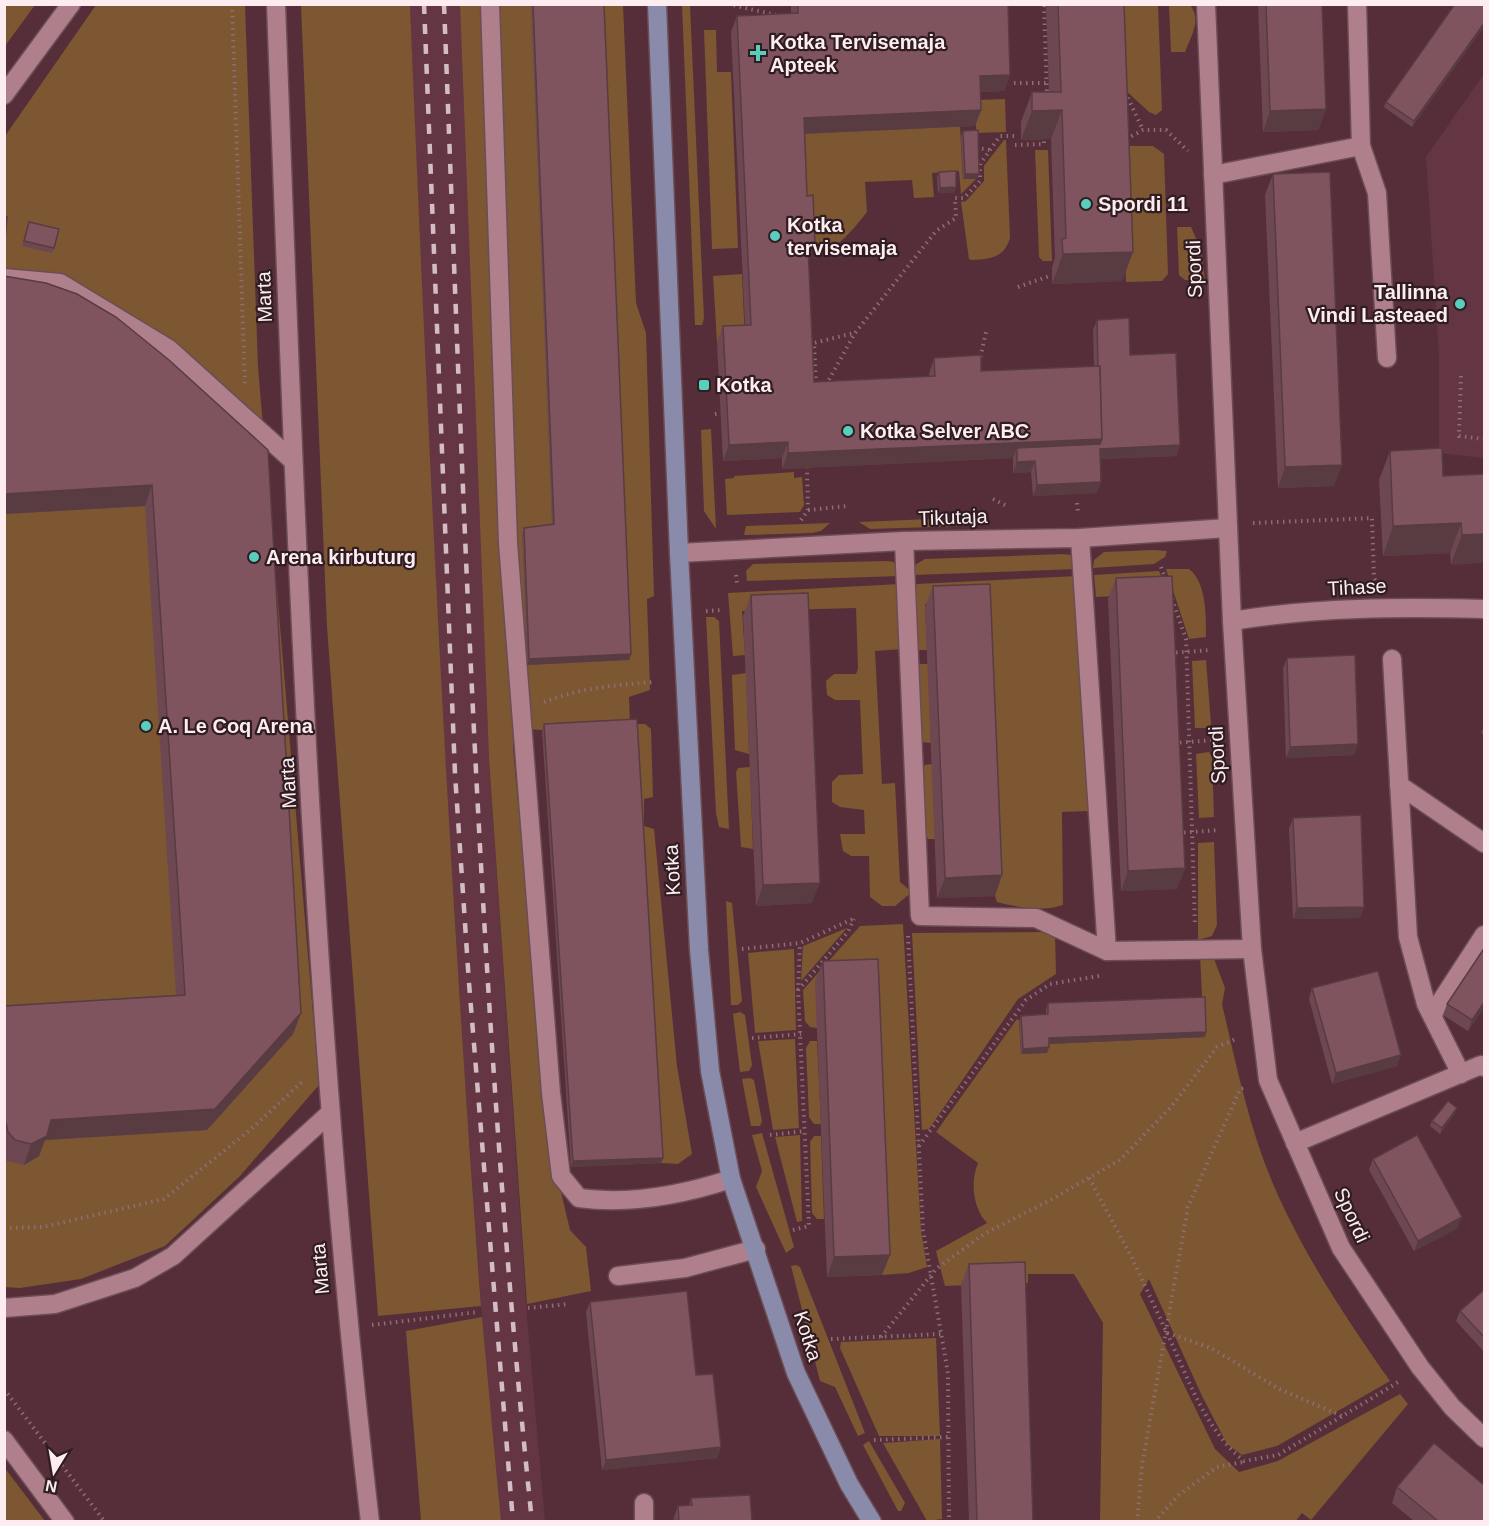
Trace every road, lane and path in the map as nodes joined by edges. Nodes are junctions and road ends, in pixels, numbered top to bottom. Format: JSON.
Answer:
{"nodes":[{"id":1,"x":71,"y":4,"type":"edge"},
{"id":2,"x":232,"y":4,"type":"edge"},
{"id":3,"x":276,"y":4,"type":"edge"},
{"id":4,"x":489,"y":4,"type":"edge"},
{"id":5,"x":657,"y":4,"type":"edge"},
{"id":6,"x":728,"y":4,"type":"edge"},
{"id":7,"x":1206,"y":4,"type":"edge"},
{"id":8,"x":1357,"y":4,"type":"edge"},
{"id":9,"x":1054,"y":5,"type":"edge"},
{"id":10,"x":781,"y":16,"type":"edge"},
{"id":11,"x":1048,"y":82,"type":"junction"},
{"id":12,"x":1014,"y":83,"type":"dead end"},
{"id":13,"x":4,"y":95,"type":"edge"},
{"id":14,"x":1049,"y":101,"type":"edge"},
{"id":15,"x":1118,"y":102,"type":"edge"},
{"id":16,"x":1143,"y":130,"type":"junction"},
{"id":17,"x":1166,"y":130,"type":"dead end"},
{"id":18,"x":1015,"y":136,"type":"dead end"},
{"id":19,"x":1044,"y":139,"type":"edge"},
{"id":20,"x":1119,"y":139,"type":"edge"},
{"id":21,"x":1015,"y":145,"type":"dead end"},
{"id":22,"x":1361,"y":147,"type":"junction"},
{"id":23,"x":976,"y":148,"type":"edge"},
{"id":24,"x":990,"y":150,"type":"junction"},
{"id":25,"x":1213,"y":175,"type":"junction"},
{"id":26,"x":1052,"y":275,"type":"dead end"},
{"id":27,"x":4,"y":278,"type":"edge"},
{"id":28,"x":1018,"y":287,"type":"dead end"},
{"id":29,"x":986,"y":332,"type":"dead end"},
{"id":30,"x":855,"y":333,"type":"junction"},
{"id":31,"x":1387,"y":358,"type":"dead end"},
{"id":32,"x":979,"y":364,"type":"edge"},
{"id":33,"x":1461,"y":376,"type":"dead end"},
{"id":34,"x":245,"y":393,"type":"dead end"},
{"id":35,"x":1485,"y":439,"type":"edge"},
{"id":36,"x":292,"y":459,"type":"junction"},
{"id":37,"x":807,"y":468,"type":"edge"},
{"id":38,"x":993,"y":500,"type":"dead end"},
{"id":39,"x":848,"y":506,"type":"dead end"},
{"id":40,"x":1007,"y":506,"type":"dead end"},
{"id":41,"x":808,"y":510,"type":"junction"},
{"id":42,"x":790,"y":520,"type":"dead end"},
{"id":43,"x":1228,"y":528,"type":"junction"},
{"id":44,"x":1080,"y":538,"type":"junction"},
{"id":45,"x":904,"y":541,"type":"junction"},
{"id":46,"x":679,"y":553,"type":"junction"},
{"id":47,"x":1374,"y":564,"type":"dead end"},
{"id":48,"x":1161,"y":567,"type":"dead end"},
{"id":49,"x":1168,"y":586,"type":"edge"},
{"id":50,"x":1171,"y":597,"type":"edge"},
{"id":51,"x":1485,"y":609,"type":"edge"},
{"id":52,"x":723,"y":610,"type":"dead end"},
{"id":53,"x":706,"y":611,"type":"dead end"},
{"id":54,"x":1232,"y":621,"type":"junction"},
{"id":55,"x":1206,"y":650,"type":"dead end"},
{"id":56,"x":1186,"y":652,"type":"junction"},
{"id":57,"x":1167,"y":653,"type":"edge"},
{"id":58,"x":1392,"y":659,"type":"dead end"},
{"id":59,"x":654,"y":682,"type":"dead end"},
{"id":60,"x":522,"y":711,"type":"junction"},
{"id":61,"x":1207,"y":741,"type":"dead end"},
{"id":62,"x":1190,"y":742,"type":"junction"},
{"id":63,"x":1171,"y":743,"type":"edge"},
{"id":64,"x":1399,"y":785,"type":"junction"},
{"id":65,"x":1219,"y":830,"type":"dead end"},
{"id":66,"x":1193,"y":832,"type":"junction"},
{"id":67,"x":1175,"y":834,"type":"edge"},
{"id":68,"x":1485,"y":843,"type":"edge"},
{"id":69,"x":920,"y":916,"type":"junction"},
{"id":70,"x":1485,"y":935,"type":"edge"},
{"id":71,"x":800,"y":943,"type":"junction"},
{"id":72,"x":742,"y":949,"type":"dead end"},
{"id":73,"x":1252,"y":949,"type":"junction"},
{"id":74,"x":1195,"y":950,"type":"junction"},
{"id":75,"x":1107,"y":951,"type":"junction"},
{"id":76,"x":798,"y":990,"type":"junction"},
{"id":77,"x":1432,"y":1015,"type":"junction"},
{"id":78,"x":1264,"y":1027,"type":"junction"},
{"id":79,"x":801,"y":1034,"type":"junction"},
{"id":80,"x":752,"y":1038,"type":"dead end"},
{"id":81,"x":326,"y":1060,"type":"junction"},
{"id":82,"x":1485,"y":1067,"type":"edge"},
{"id":83,"x":1461,"y":1074,"type":"junction"},
{"id":84,"x":1268,"y":1080,"type":"junction"},
{"id":85,"x":329,"y":1114,"type":"junction"},
{"id":86,"x":805,"y":1131,"type":"junction"},
{"id":87,"x":770,"y":1135,"type":"dead end"},
{"id":88,"x":1295,"y":1143,"type":"junction"},
{"id":89,"x":919,"y":1146,"type":"junction"},
{"id":90,"x":1089,"y":1178,"type":"junction"},
{"id":91,"x":731,"y":1179,"type":"junction"},
{"id":92,"x":4,"y":1228,"type":"edge"},
{"id":93,"x":793,"y":1230,"type":"dead end"},
{"id":94,"x":756,"y":1249,"type":"junction"},
{"id":95,"x":931,"y":1274,"type":"junction"},
{"id":96,"x":618,"y":1276,"type":"dead end"},
{"id":97,"x":568,"y":1304,"type":"dead end"},
{"id":98,"x":4,"y":1308,"type":"edge"},
{"id":99,"x":528,"y":1308,"type":"dead end"},
{"id":100,"x":478,"y":1311,"type":"dead end"},
{"id":101,"x":380,"y":1324,"type":"dead end"},
{"id":102,"x":1167,"y":1333,"type":"junction"},
{"id":103,"x":941,"y":1334,"type":"junction"},
{"id":104,"x":881,"y":1337,"type":"junction"},
{"id":105,"x":831,"y":1339,"type":"dead end"},
{"id":106,"x":1420,"y":1367,"type":"junction"},
{"id":107,"x":4,"y":1389,"type":"edge"},
{"id":108,"x":1344,"y":1417,"type":"junction"},
{"id":109,"x":949,"y":1437,"type":"junction"},
{"id":110,"x":1485,"y":1438,"type":"edge"},
{"id":111,"x":4,"y":1440,"type":"edge"},
{"id":112,"x":874,"y":1440,"type":"dead end"},
{"id":113,"x":1244,"y":1461,"type":"junction"},
{"id":114,"x":644,"y":1503,"type":"dead end"},
{"id":115,"x":65,"y":1521,"type":"edge"},
{"id":116,"x":105,"y":1521,"type":"edge"},
{"id":117,"x":370,"y":1521,"type":"edge"},
{"id":118,"x":644,"y":1521,"type":"edge"},
{"id":119,"x":872,"y":1521,"type":"edge"},
{"id":120,"x":949,"y":1521,"type":"edge"},
{"id":121,"x":1137,"y":1521,"type":"edge"},
{"id":122,"x":1154,"y":1521,"type":"edge"}],
"edges":[{"from":1,"to":13,"type":"street"},
{"from":2,"to":34,"type":"path"},
{"from":3,"to":36,"type":"street","name":"Marta"},
{"from":4,"to":60,"type":"street"},
{"from":5,"to":46,"type":"street","name":"Kotka"},
{"from":6,"to":10,"type":"path"},
{"from":7,"to":25,"type":"street","name":"Spordi"},
{"from":8,"to":22,"type":"street"},
{"from":9,"to":11,"type":"path"},
{"from":11,"to":12,"type":"path"},
{"from":11,"to":14,"type":"path"},
{"from":15,"to":16,"type":"path"},
{"from":16,"to":17,"type":"path"},
{"from":16,"to":20,"type":"path"},
{"from":18,"to":24,"type":"path"},
{"from":19,"to":21,"type":"path"},
{"from":22,"to":25,"type":"street"},
{"from":22,"to":31,"type":"street"},
{"from":23,"to":24,"type":"path"},
{"from":24,"to":30,"type":"path"},
{"from":25,"to":43,"type":"street","name":"Spordi"},
{"from":26,"to":28,"type":"path"},
{"from":27,"to":36,"type":"street"},
{"from":29,"to":32,"type":"path"},
{"from":30,"to":30,"type":"path"},
{"from":33,"to":35,"type":"path"},
{"from":36,"to":81,"type":"street","name":"Marta"},
{"from":37,"to":41,"type":"path"},
{"from":38,"to":40,"type":"path"},
{"from":39,"to":41,"type":"path"},
{"from":41,"to":42,"type":"path"},
{"from":43,"to":44,"type":"street","name":"Tikutaja"},
{"from":43,"to":47,"type":"path"},
{"from":43,"to":54,"type":"street","name":"Spordi"},
{"from":44,"to":45,"type":"street","name":"Tikutaja"},
{"from":44,"to":75,"type":"street"},
{"from":45,"to":46,"type":"street","name":"Tikutaja"},
{"from":45,"to":69,"type":"street"},
{"from":46,"to":91,"type":"street","name":"Kotka"},
{"from":48,"to":49,"type":"path"},
{"from":50,"to":56,"type":"path"},
{"from":51,"to":54,"type":"street","name":"Tihase"},
{"from":52,"to":53,"type":"path"},
{"from":54,"to":73,"type":"street","name":"Spordi"},
{"from":55,"to":56,"type":"path"},
{"from":56,"to":57,"type":"path"},
{"from":56,"to":62,"type":"path"},
{"from":58,"to":64,"type":"street"},
{"from":59,"to":60,"type":"path"},
{"from":60,"to":91,"type":"street"},
{"from":61,"to":62,"type":"path"},
{"from":62,"to":63,"type":"path"},
{"from":62,"to":66,"type":"path"},
{"from":64,"to":68,"type":"street"},
{"from":64,"to":77,"type":"street"},
{"from":65,"to":66,"type":"path"},
{"from":66,"to":67,"type":"path"},
{"from":66,"to":74,"type":"path"},
{"from":69,"to":75,"type":"street"},
{"from":69,"to":89,"type":"path"},
{"from":70,"to":77,"type":"street"},
{"from":71,"to":72,"type":"path"},
{"from":71,"to":76,"type":"path"},
{"from":71,"to":76,"type":"path"},
{"from":73,"to":74,"type":"street"},
{"from":73,"to":78,"type":"street","name":"Spordi"},
{"from":74,"to":75,"type":"street"},
{"from":75,"to":89,"type":"path"},
{"from":76,"to":79,"type":"path"},
{"from":77,"to":83,"type":"street"},
{"from":78,"to":84,"type":"street","name":"Spordi"},
{"from":78,"to":90,"type":"path"},
{"from":79,"to":80,"type":"path"},
{"from":79,"to":86,"type":"path"},
{"from":81,"to":85,"type":"street","name":"Marta"},
{"from":81,"to":92,"type":"path"},
{"from":82,"to":83,"type":"street"},
{"from":83,"to":88,"type":"street"},
{"from":84,"to":88,"type":"street","name":"Spordi"},
{"from":84,"to":102,"type":"path"},
{"from":85,"to":98,"type":"street"},
{"from":85,"to":117,"type":"street","name":"Marta"},
{"from":86,"to":87,"type":"path"},
{"from":86,"to":93,"type":"path"},
{"from":88,"to":106,"type":"street","name":"Spordi"},
{"from":89,"to":95,"type":"path"},
{"from":90,"to":95,"type":"path"},
{"from":90,"to":102,"type":"path"},
{"from":91,"to":94,"type":"street","name":"Kotka"},
{"from":94,"to":96,"type":"street"},
{"from":94,"to":119,"type":"street","name":"Kotka"},
{"from":95,"to":103,"type":"path"},
{"from":95,"to":104,"type":"path"},
{"from":97,"to":99,"type":"path"},
{"from":100,"to":101,"type":"path"},
{"from":102,"to":108,"type":"path"},
{"from":102,"to":113,"type":"path"},
{"from":102,"to":121,"type":"path"},
{"from":103,"to":104,"type":"path"},
{"from":103,"to":109,"type":"path"},
{"from":104,"to":105,"type":"path"},
{"from":106,"to":108,"type":"path"},
{"from":106,"to":110,"type":"street","name":"Spordi"},
{"from":107,"to":116,"type":"path"},
{"from":108,"to":113,"type":"path"},
{"from":109,"to":112,"type":"path"},
{"from":109,"to":120,"type":"path"},
{"from":111,"to":115,"type":"street"},
{"from":113,"to":122,"type":"path"},
{"from":114,"to":118,"type":"street"}]}
